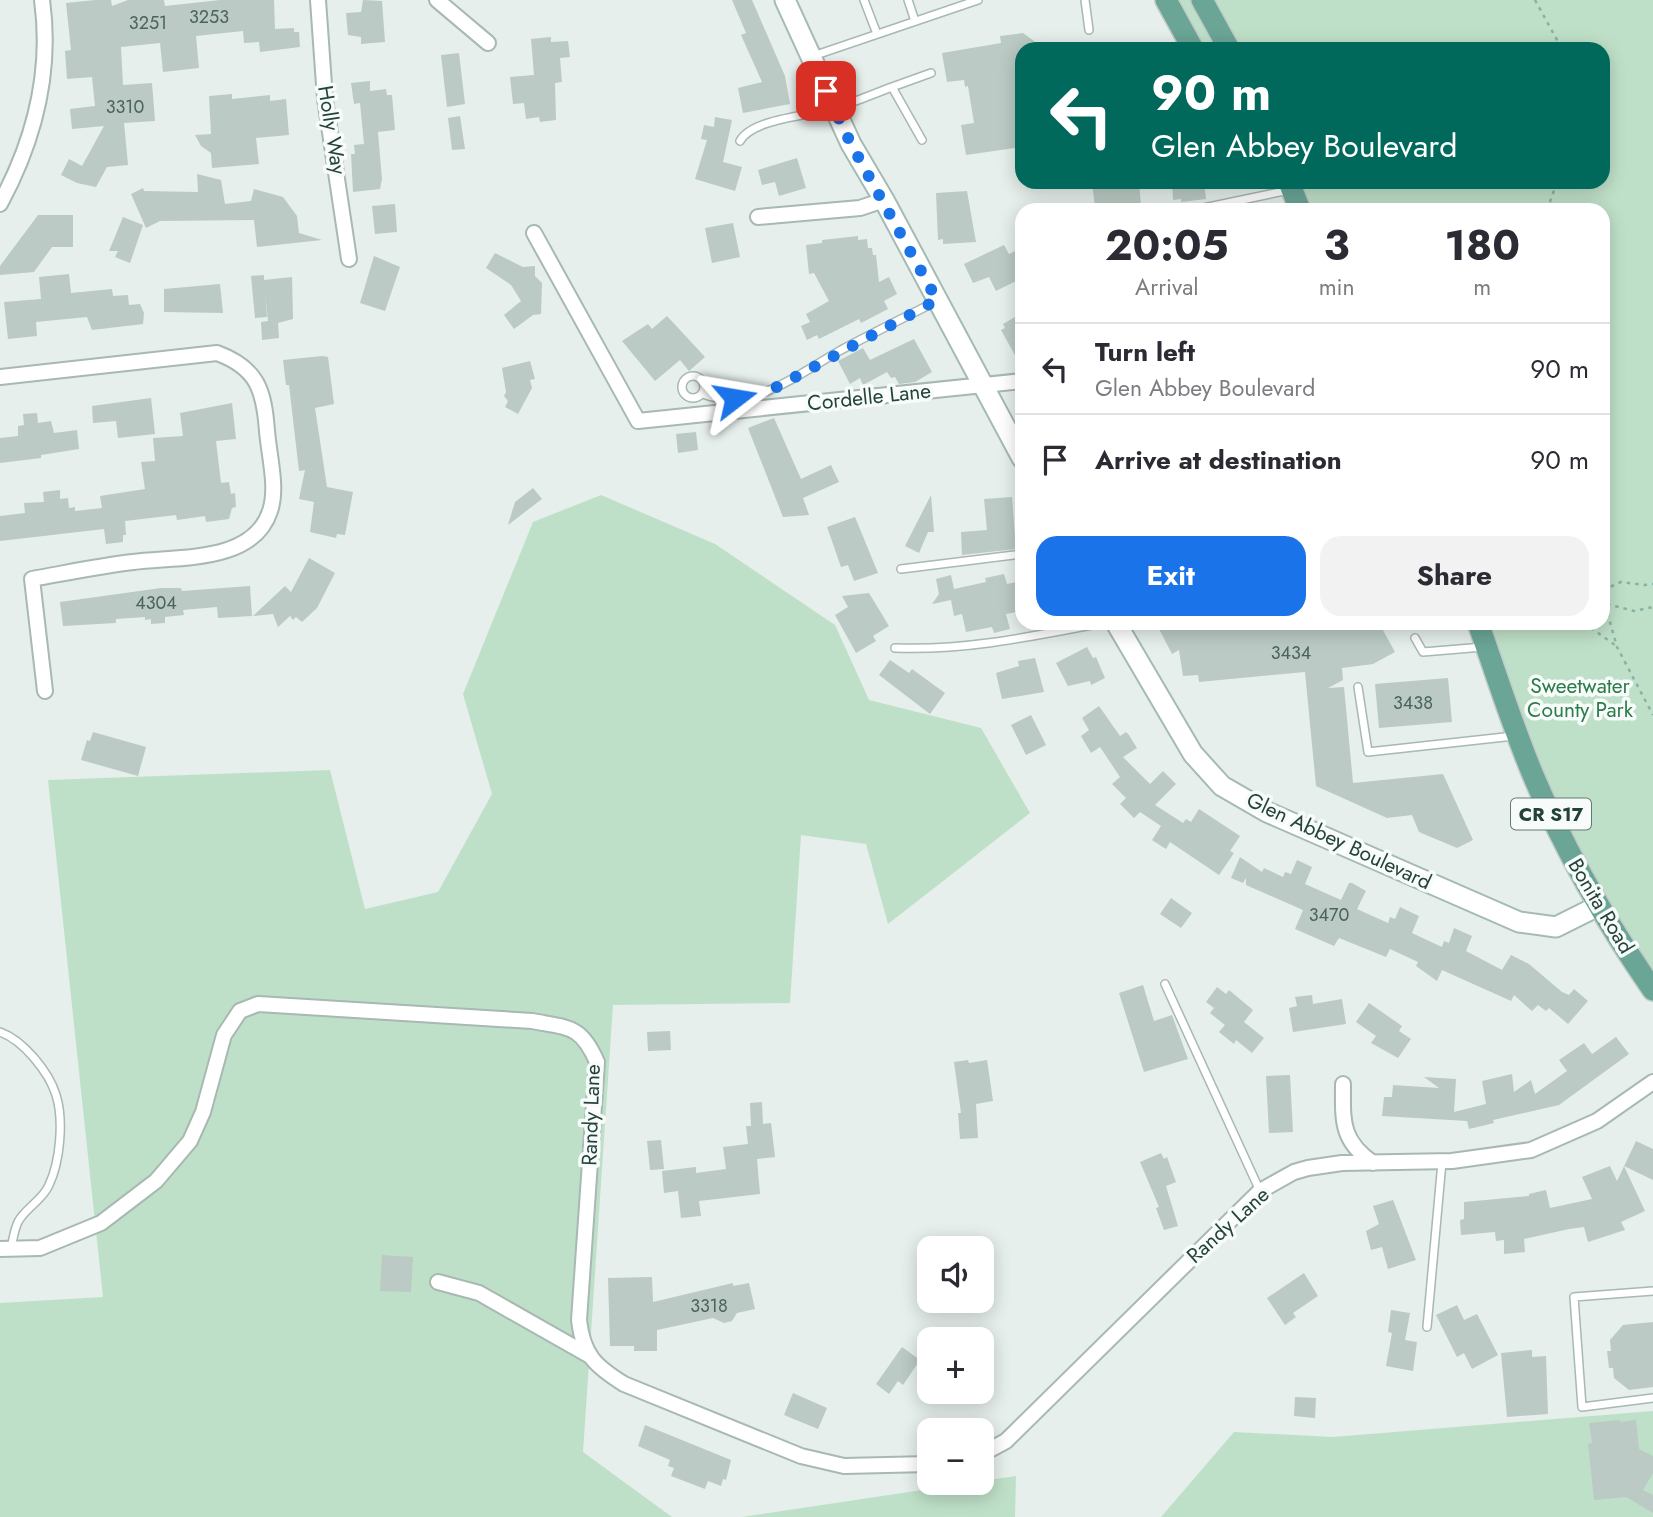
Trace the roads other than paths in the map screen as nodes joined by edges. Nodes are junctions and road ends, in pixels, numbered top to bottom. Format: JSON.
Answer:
{"nodes":[{"id":1,"x":42,"y":0,"type":"edge"},
{"id":2,"x":318,"y":0,"type":"edge"},
{"id":3,"x":437,"y":0,"type":"edge"},
{"id":4,"x":785,"y":0,"type":"edge"},
{"id":5,"x":864,"y":0,"type":"edge"},
{"id":6,"x":908,"y":0,"type":"edge"},
{"id":7,"x":978,"y":0,"type":"edge"},
{"id":8,"x":1085,"y":0,"type":"edge"},
{"id":9,"x":1166,"y":0,"type":"edge"},
{"id":10,"x":1202,"y":0,"type":"edge"},
{"id":11,"x":915,"y":22,"type":"junction"},
{"id":12,"x":1089,"y":30,"type":"dead end"},
{"id":13,"x":877,"y":34,"type":"junction"},
{"id":14,"x":1189,"y":42,"type":"edge"},
{"id":15,"x":1224,"y":42,"type":"edge"},
{"id":16,"x":488,"y":43,"type":"dead end"},
{"id":17,"x":811,"y":57,"type":"junction"},
{"id":18,"x":931,"y":73,"type":"dead end"},
{"id":19,"x":892,"y":88,"type":"junction"},
{"id":20,"x":834,"y":108,"type":"junction"},
{"id":21,"x":922,"y":140,"type":"dead end"},
{"id":22,"x":740,"y":141,"type":"dead end"},
{"id":23,"x":1272,"y":189,"type":"edge"},
{"id":24,"x":884,"y":200,"type":"junction"},
{"id":25,"x":1220,"y":203,"type":"edge"},
{"id":26,"x":0,"y":204,"type":"edge"},
{"id":27,"x":758,"y":217,"type":"dead end"},
{"id":28,"x":534,"y":233,"type":"dead end"},
{"id":29,"x":349,"y":259,"type":"dead end"},
{"id":30,"x":937,"y":300,"type":"junction"},
{"id":31,"x":0,"y":377,"type":"edge"},
{"id":32,"x":1015,"y":382,"type":"edge"},
{"id":33,"x":982,"y":385,"type":"junction"},
{"id":34,"x":703,"y":394,"type":"dead end"},
{"id":35,"x":1015,"y":445,"type":"edge"},
{"id":36,"x":1015,"y":555,"type":"edge"},
{"id":37,"x":901,"y":569,"type":"dead end"},
{"id":38,"x":1067,"y":630,"type":"edge"},
{"id":39,"x":1120,"y":630,"type":"edge"},
{"id":40,"x":1481,"y":630,"type":"edge"},
{"id":41,"x":1415,"y":638,"type":"dead end"},
{"id":42,"x":1487,"y":647,"type":"junction"},
{"id":43,"x":895,"y":648,"type":"dead end"},
{"id":44,"x":1358,"y":687,"type":"dead end"},
{"id":45,"x":45,"y":691,"type":"dead end"},
{"id":46,"x":1518,"y":735,"type":"junction"},
{"id":47,"x":1598,"y":906,"type":"junction"},
{"id":48,"x":1165,"y":984,"type":"dead end"},
{"id":49,"x":1653,"y":990,"type":"edge"},
{"id":50,"x":0,"y":1032,"type":"edge"},
{"id":51,"x":1653,"y":1082,"type":"edge"},
{"id":52,"x":1343,"y":1084,"type":"dead end"},
{"id":53,"x":1442,"y":1161,"type":"junction"},
{"id":54,"x":1373,"y":1163,"type":"junction"},
{"id":55,"x":1260,"y":1191,"type":"junction"},
{"id":56,"x":5,"y":1249,"type":"edge"},
{"id":57,"x":438,"y":1282,"type":"dead end"},
{"id":58,"x":1653,"y":1290,"type":"edge"},
{"id":59,"x":1427,"y":1327,"type":"dead end"},
{"id":60,"x":591,"y":1356,"type":"junction"},
{"id":61,"x":1653,"y":1398,"type":"edge"},
{"id":62,"x":994,"y":1448,"type":"edge"},
{"id":63,"x":917,"y":1464,"type":"edge"}],
"edges":[{"from":1,"to":26,"type":"street"},
{"from":2,"to":29,"type":"street","name":"Holly Way"},
{"from":3,"to":16,"type":"street"},
{"from":4,"to":17,"type":"street"},
{"from":5,"to":13,"type":"lane"},
{"from":6,"to":11,"type":"lane"},
{"from":7,"to":11,"type":"lane"},
{"from":8,"to":12,"type":"lane"},
{"from":9,"to":14,"type":"main road"},
{"from":10,"to":15,"type":"main road"},
{"from":11,"to":13,"type":"lane"},
{"from":13,"to":17,"type":"lane"},
{"from":17,"to":20,"type":"street"},
{"from":18,"to":19,"type":"lane"},
{"from":19,"to":20,"type":"lane"},
{"from":19,"to":21,"type":"lane"},
{"from":20,"to":22,"type":"lane"},
{"from":20,"to":24,"type":"street"},
{"from":23,"to":25,"type":"lane"},
{"from":24,"to":27,"type":"street"},
{"from":24,"to":30,"type":"street"},
{"from":28,"to":33,"type":"street","name":"Cordelle Lane"},
{"from":30,"to":33,"type":"street"},
{"from":30,"to":34,"type":"lane"},
{"from":31,"to":45,"type":"street"},
{"from":32,"to":33,"type":"street","name":"Cordelle Lane"},
{"from":33,"to":35,"type":"street"},
{"from":36,"to":37,"type":"lane"},
{"from":38,"to":43,"type":"lane"},
{"from":39,"to":47,"type":"street","name":"Glen Abbey Boulevard"},
{"from":40,"to":42,"type":"main road","name":"Bonita Road","number":"CR S17"},
{"from":41,"to":42,"type":"lane"},
{"from":42,"to":46,"type":"main road","name":"Bonita Road","number":"CR S17"},
{"from":44,"to":46,"type":"lane"},
{"from":46,"to":47,"type":"main road","name":"Bonita Road","number":"CR S17"},
{"from":47,"to":49,"type":"main road","name":"Bonita Road","number":"CR S17"},
{"from":48,"to":55,"type":"lane"},
{"from":50,"to":56,"type":"lane"},
{"from":51,"to":53,"type":"street","name":"Randy Lane"},
{"from":52,"to":54,"type":"street"},
{"from":53,"to":54,"type":"street","name":"Randy Lane"},
{"from":53,"to":59,"type":"lane"},
{"from":54,"to":55,"type":"street","name":"Randy Lane"},
{"from":55,"to":62,"type":"street","name":"Randy Lane"},
{"from":56,"to":60,"type":"street","name":"Randy Lane"},
{"from":57,"to":60,"type":"street"},
{"from":58,"to":61,"type":"lane"},
{"from":60,"to":63,"type":"street","name":"Randy Lane"}]}
